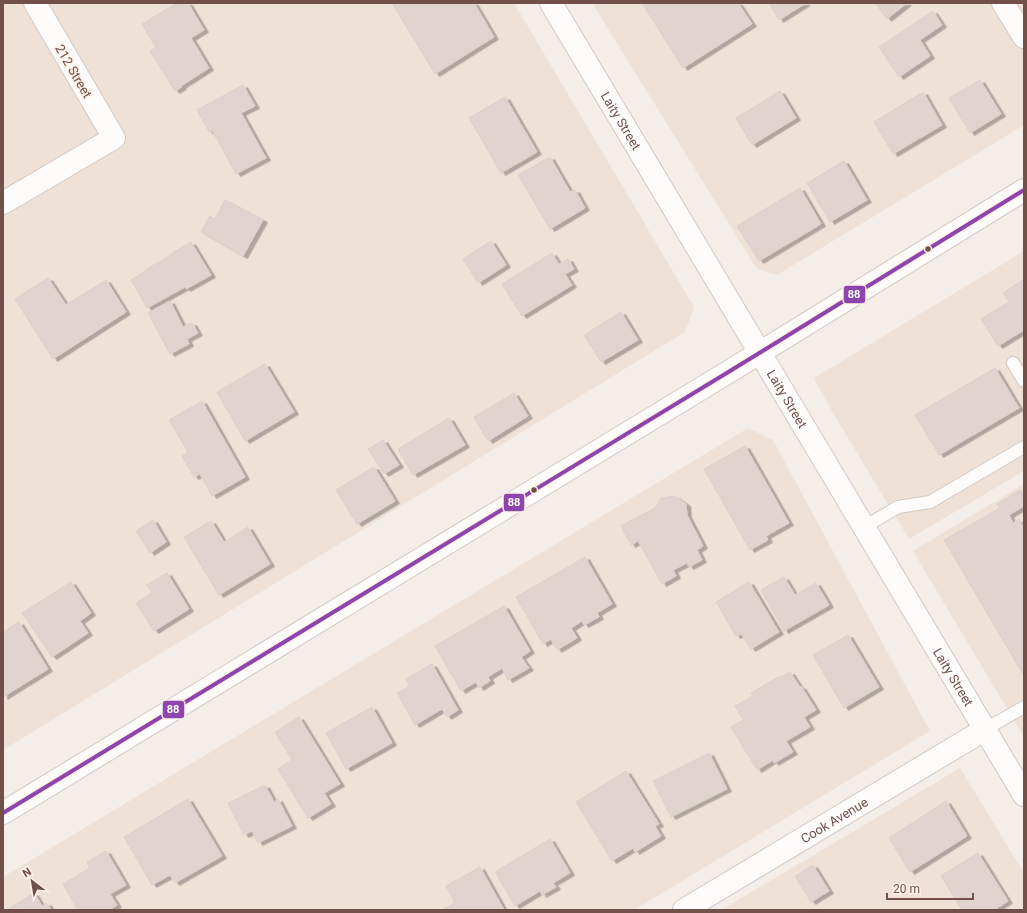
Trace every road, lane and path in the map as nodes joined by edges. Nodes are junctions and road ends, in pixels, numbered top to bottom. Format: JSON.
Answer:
{"nodes":[{"id":1,"x":35,"y":3,"type":"edge"},
{"id":2,"x":551,"y":3,"type":"edge"},
{"id":3,"x":1004,"y":3,"type":"edge"},
{"id":4,"x":1024,"y":37,"type":"edge"},
{"id":5,"x":1024,"y":190,"type":"edge"},
{"id":6,"x":3,"y":203,"type":"edge"},
{"id":7,"x":759,"y":353,"type":"junction"},
{"id":8,"x":1012,"y":363,"type":"dead end"},
{"id":9,"x":1024,"y":381,"type":"edge"},
{"id":10,"x":1024,"y":447,"type":"edge"},
{"id":11,"x":864,"y":527,"type":"junction"},
{"id":12,"x":1024,"y":707,"type":"edge"},
{"id":13,"x":984,"y":730,"type":"junction"},
{"id":14,"x":1024,"y":795,"type":"edge"},
{"id":15,"x":3,"y":813,"type":"edge"},
{"id":16,"x":684,"y":910,"type":"edge"}],
"edges":[{"from":1,"to":6,"type":"street","name":"212 Street"},
{"from":2,"to":7,"type":"street","name":"Laity Street"},
{"from":3,"to":4,"type":"street"},
{"from":5,"to":7,"type":"street"},
{"from":7,"to":11,"type":"street","name":"Laity Street"},
{"from":7,"to":15,"type":"street"},
{"from":8,"to":9,"type":"lane"},
{"from":10,"to":11,"type":"lane"},
{"from":11,"to":13,"type":"street","name":"Laity Street"},
{"from":12,"to":13,"type":"lane"},
{"from":13,"to":14,"type":"street","name":"Laity Street"},
{"from":13,"to":16,"type":"street","name":"Cook Avenue"}]}
